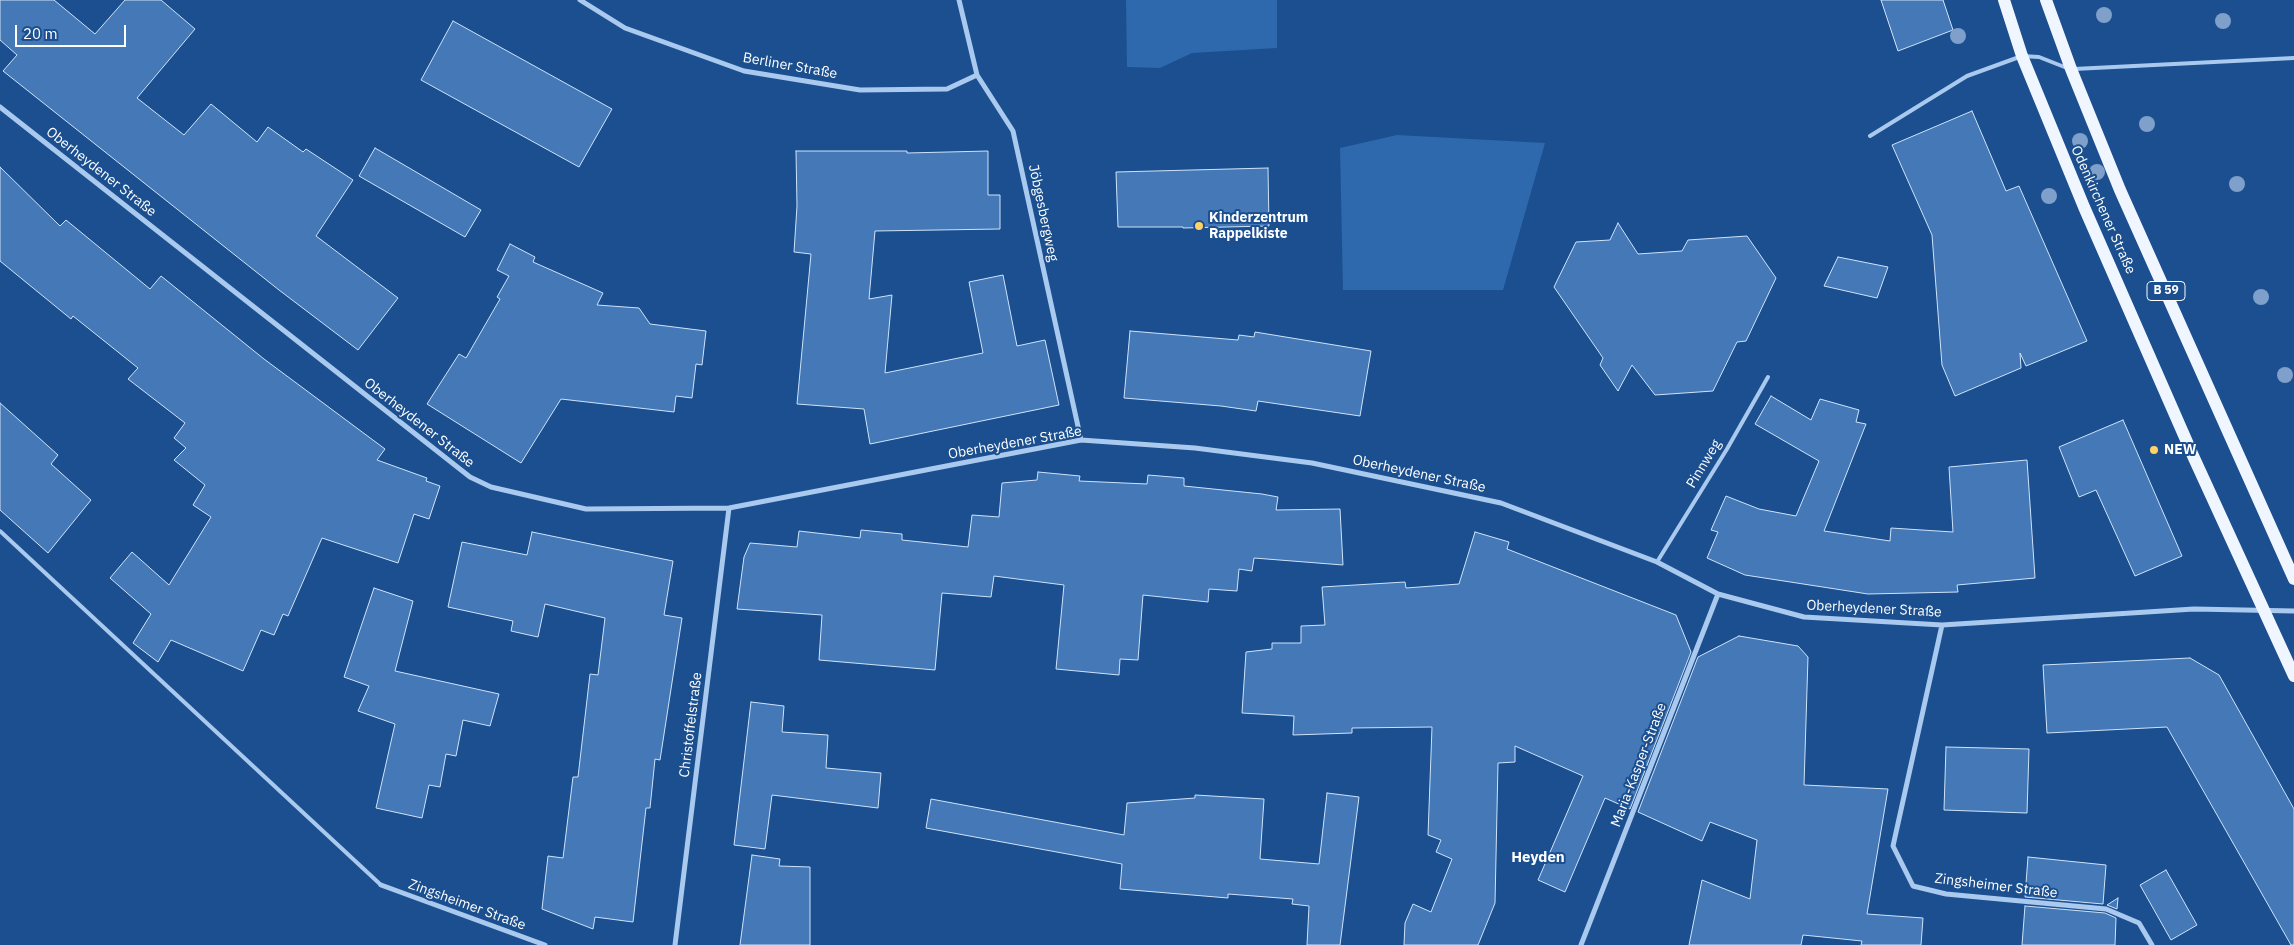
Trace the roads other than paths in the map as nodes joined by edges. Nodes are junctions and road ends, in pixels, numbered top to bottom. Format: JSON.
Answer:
{"nodes":[{"id":1,"x":580,"y":0,"type":"edge"},
{"id":2,"x":960,"y":0,"type":"edge"},
{"id":3,"x":2004,"y":0,"type":"edge"},
{"id":4,"x":2046,"y":0,"type":"edge"},
{"id":5,"x":2022,"y":56,"type":"junction"},
{"id":6,"x":2294,"y":58,"type":"edge"},
{"id":7,"x":2071,"y":69,"type":"junction"},
{"id":8,"x":977,"y":76,"type":"junction"},
{"id":9,"x":0,"y":107,"type":"edge"},
{"id":10,"x":1870,"y":136,"type":"dead end"},
{"id":11,"x":1768,"y":377,"type":"dead end"},
{"id":12,"x":1081,"y":440,"type":"junction"},
{"id":13,"x":729,"y":508,"type":"junction"},
{"id":14,"x":0,"y":531,"type":"edge"},
{"id":15,"x":1658,"y":562,"type":"junction"},
{"id":16,"x":2294,"y":579,"type":"edge"},
{"id":17,"x":1718,"y":594,"type":"junction"},
{"id":18,"x":2262,"y":611,"type":"junction"},
{"id":19,"x":2294,"y":611,"type":"edge"},
{"id":20,"x":1942,"y":625,"type":"junction"},
{"id":21,"x":2294,"y":676,"type":"edge"},
{"id":22,"x":381,"y":886,"type":"joint"},
{"id":23,"x":545,"y":945,"type":"edge"},
{"id":24,"x":675,"y":945,"type":"edge"},
{"id":25,"x":1580,"y":945,"type":"edge"},
{"id":26,"x":2152,"y":945,"type":"edge"}],
"edges":[{"from":1,"to":8,"type":"street","name":"Berliner Straße"},
{"from":2,"to":8,"type":"street","name":"Jöbgesbergweg"},
{"from":3,"to":5,"type":"main road","name":"Odenkirchener Straße","number":"B 59"},
{"from":4,"to":7,"type":"main road","name":"Odenkirchener Straße","number":"B 59"},
{"from":5,"to":7,"type":"lane"},
{"from":5,"to":10,"type":"lane"},
{"from":5,"to":18,"type":"main road","name":"Odenkirchener Straße","number":"B 59"},
{"from":6,"to":7,"type":"lane"},
{"from":7,"to":16,"type":"main road","name":"Odenkirchener Straße","number":"B 59"},
{"from":8,"to":12,"type":"street","name":"Jöbgesbergweg"},
{"from":9,"to":13,"type":"street","name":"Oberheydener Straße"},
{"from":11,"to":15,"type":"lane","name":"Pinnweg"},
{"from":12,"to":13,"type":"street","name":"Oberheydener Straße"},
{"from":12,"to":15,"type":"street","name":"Oberheydener Straße"},
{"from":13,"to":24,"type":"street","name":"Christoffelstraße"},
{"from":14,"to":22,"type":"lane"},
{"from":15,"to":17,"type":"street","name":"Oberheydener Straße"},
{"from":17,"to":20,"type":"street","name":"Oberheydener Straße"},
{"from":17,"to":25,"type":"street","name":"Maria-Kasper-Straße"},
{"from":18,"to":19,"type":"street","name":"Oberheydener Straße"},
{"from":18,"to":20,"type":"street","name":"Oberheydener Straße"},
{"from":18,"to":21,"type":"main road","name":"Odenkirchener Straße","number":"B 59"},
{"from":20,"to":26,"type":"street","name":"Zingsheimer Straße"},
{"from":22,"to":23,"type":"street","name":"Zingsheimer Straße"}]}
